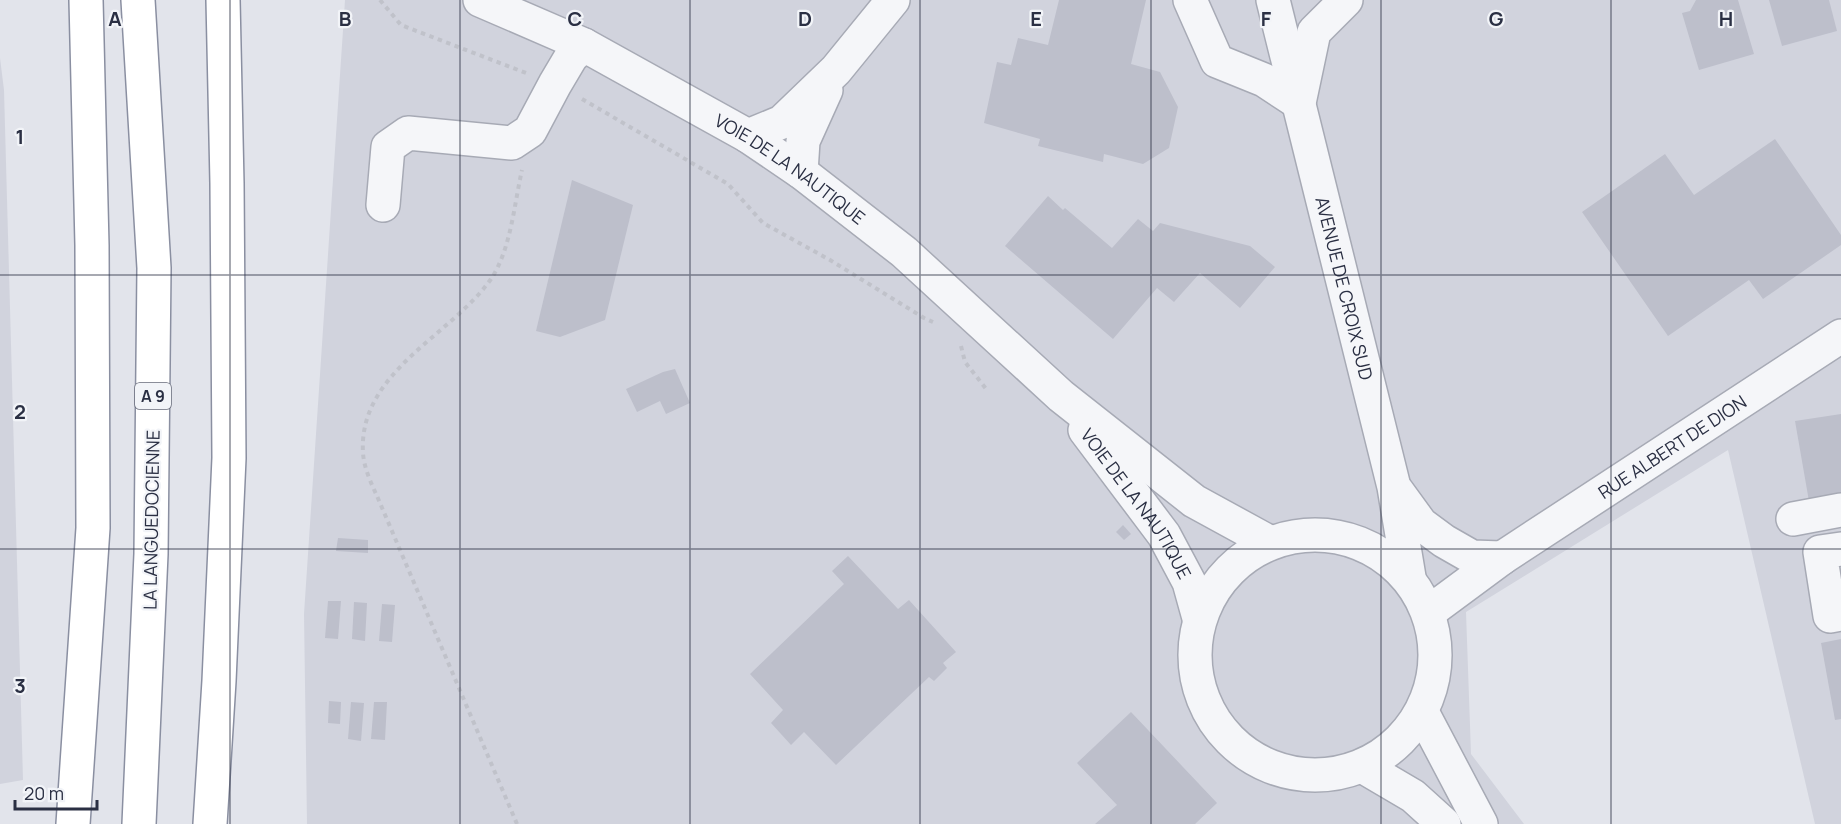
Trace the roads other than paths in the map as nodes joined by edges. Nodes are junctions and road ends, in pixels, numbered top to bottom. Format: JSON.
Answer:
{"nodes":[{"id":1,"x":86,"y":0,"type":"edge"},
{"id":2,"x":138,"y":0,"type":"edge"},
{"id":3,"x":223,"y":0,"type":"edge"},
{"id":4,"x":480,"y":0,"type":"edge"},
{"id":5,"x":893,"y":0,"type":"edge"},
{"id":6,"x":1190,"y":0,"type":"edge"},
{"id":7,"x":1273,"y":0,"type":"edge"},
{"id":8,"x":1346,"y":0,"type":"edge"},
{"id":9,"x":584,"y":45,"type":"junction"},
{"id":10,"x":836,"y":70,"type":"junction"},
{"id":11,"x":1299,"y":103,"type":"junction"},
{"id":12,"x":748,"y":136,"type":"junction"},
{"id":13,"x":801,"y":172,"type":"junction"},
{"id":14,"x":383,"y":205,"type":"dead end"},
{"id":15,"x":1841,"y":336,"type":"edge"},
{"id":16,"x":1061,"y":396,"type":"junction"},
{"id":17,"x":1394,"y":487,"type":"junction"},
{"id":18,"x":1841,"y":510,"type":"edge"},
{"id":19,"x":1792,"y":519,"type":"dead end"},
{"id":20,"x":1269,"y":542,"type":"junction"},
{"id":21,"x":1841,"y":549,"type":"edge"},
{"id":22,"x":1502,"y":558,"type":"junction"},
{"id":23,"x":1409,"y":577,"type":"junction"},
{"id":24,"x":1429,"y":612,"type":"junction"},
{"id":25,"x":1841,"y":614,"type":"edge"},
{"id":26,"x":1199,"y":618,"type":"junction"},
{"id":27,"x":1422,"y":712,"type":"junction"},
{"id":28,"x":1362,"y":766,"type":"junction"},
{"id":29,"x":73,"y":824,"type":"edge"},
{"id":30,"x":139,"y":824,"type":"edge"},
{"id":31,"x":210,"y":824,"type":"edge"},
{"id":32,"x":1444,"y":824,"type":"edge"},
{"id":33,"x":1481,"y":824,"type":"edge"}],
"edges":[{"from":1,"to":29,"type":"highway"},
{"from":2,"to":30,"type":"highway","name":"LA LANGUEDOCIENNE","number":"A 9"},
{"from":3,"to":31,"type":"highway"},
{"from":4,"to":9,"type":"street","name":"VOIE DE LA NAUTIQUE"},
{"from":5,"to":10,"type":"street"},
{"from":6,"to":11,"type":"street"},
{"from":7,"to":11,"type":"street","name":"AVENUE DE CROIX SUD"},
{"from":8,"to":11,"type":"street"},
{"from":9,"to":12,"type":"street","name":"VOIE DE LA NAUTIQUE"},
{"from":9,"to":14,"type":"street"},
{"from":10,"to":12,"type":"street"},
{"from":10,"to":13,"type":"street"},
{"from":11,"to":17,"type":"street","name":"AVENUE DE CROIX SUD"},
{"from":12,"to":13,"type":"street","name":"VOIE DE LA NAUTIQUE"},
{"from":13,"to":16,"type":"street","name":"VOIE DE LA NAUTIQUE"},
{"from":15,"to":22,"type":"street","name":"RUE ALBERT DE DION"},
{"from":16,"to":20,"type":"street","name":"VOIE DE LA NAUTIQUE"},
{"from":16,"to":26,"type":"street","name":"VOIE DE LA NAUTIQUE"},
{"from":17,"to":22,"type":"street"},
{"from":17,"to":23,"type":"street","name":"AVENUE DE CROIX SUD"},
{"from":18,"to":19,"type":"street"},
{"from":20,"to":23,"type":"street"},
{"from":20,"to":26,"type":"street"},
{"from":21,"to":25,"type":"street"},
{"from":22,"to":24,"type":"street","name":"RUE ALBERT DE DION"},
{"from":23,"to":24,"type":"street"},
{"from":24,"to":27,"type":"street"},
{"from":26,"to":28,"type":"street"},
{"from":27,"to":28,"type":"street"},
{"from":27,"to":33,"type":"street"},
{"from":28,"to":32,"type":"street"}]}
